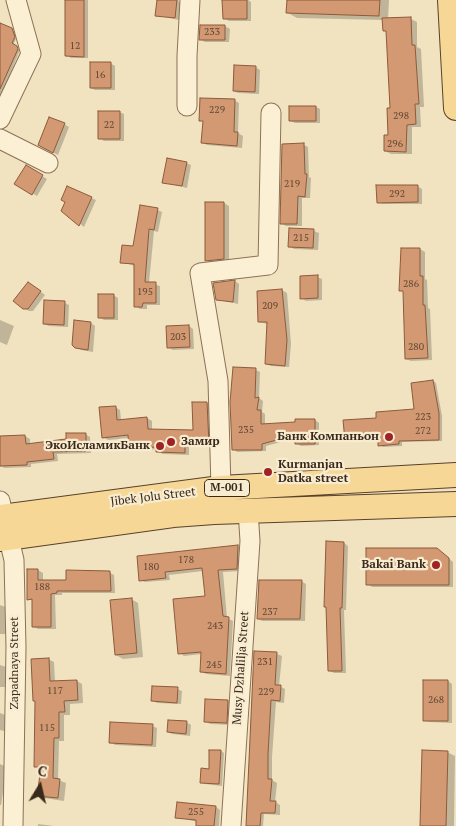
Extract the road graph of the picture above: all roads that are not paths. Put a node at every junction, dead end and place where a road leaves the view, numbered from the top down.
1 (16, 0) edge
2 (190, 0) edge
3 (450, 0) edge
4 (187, 106) dead end
5 (456, 108) edge
6 (271, 113) dead end
7 (0, 119) edge
8 (0, 139) edge
9 (48, 163) dead end
10 (456, 475) edge
11 (221, 488) junction
12 (456, 504) edge
13 (248, 510) junction
14 (2, 522) edge
15 (13, 826) edge
16 (231, 826) edge

1 - 7 street
2 - 4 street
3 - 5 main road
6 - 11 street
8 - 9 street
10 - 11 main road, Jibek Jolu Street / М-001
11 - 14 main road, Jibek Jolu Street / М-001
12 - 13 main road, Jibek Jolu Street / М-001
13 - 14 main road, Jibek Jolu Street / М-001
13 - 16 street, Musy Dzhalilja Street
14 - 15 street, Zapadnaya Street

